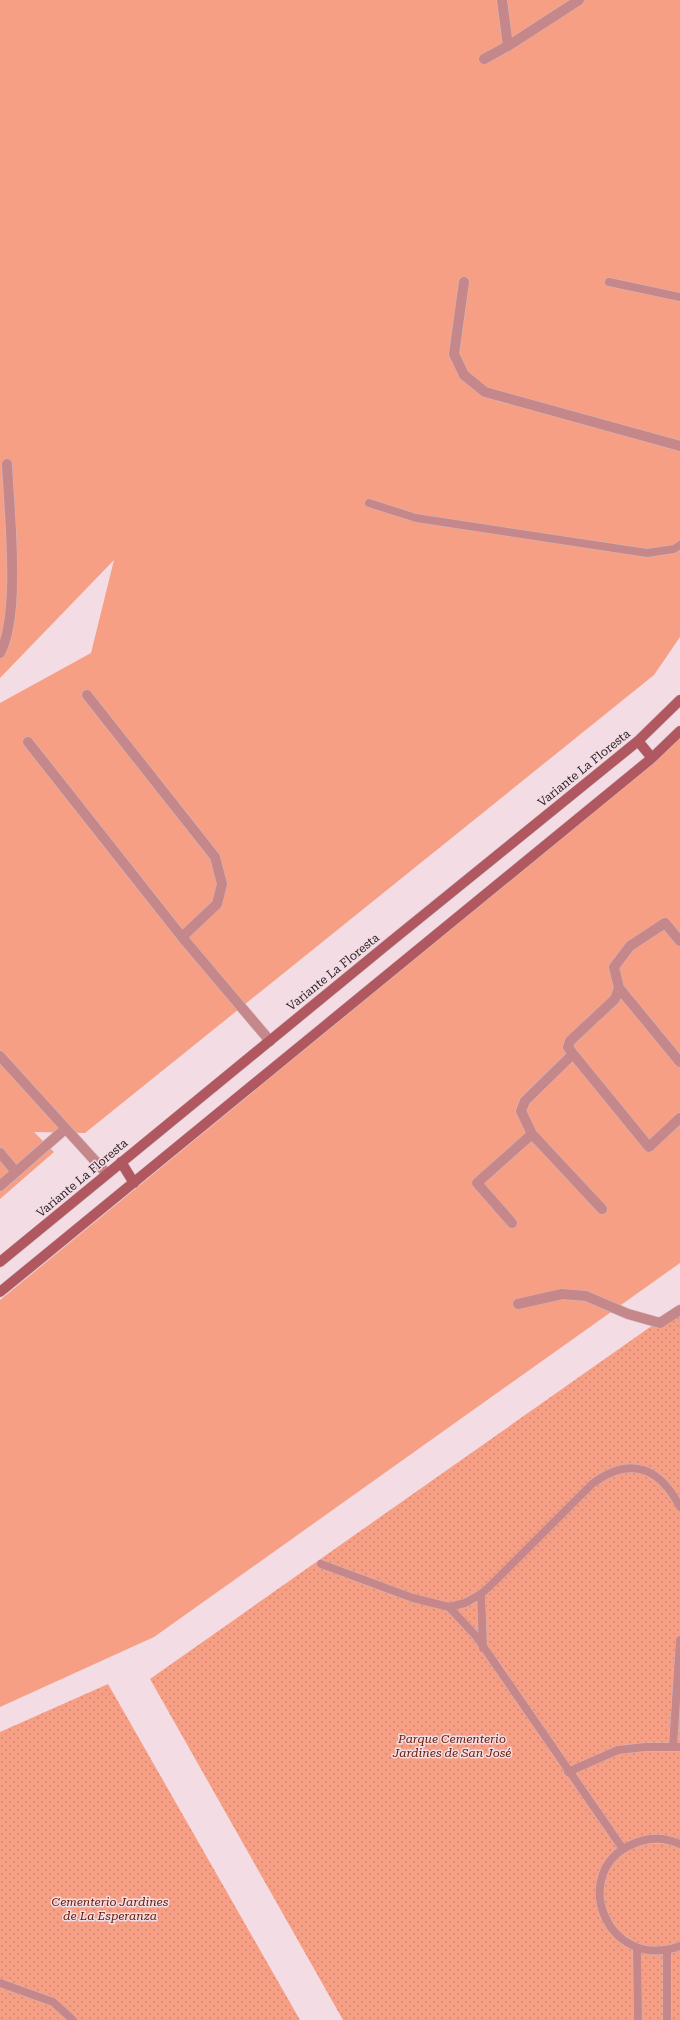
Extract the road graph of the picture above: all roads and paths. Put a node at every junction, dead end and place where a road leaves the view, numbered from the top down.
1 (502, 0) edge
2 (574, 1) edge
3 (508, 46) junction
4 (484, 59) dead end
5 (464, 282) dead end
6 (608, 282) dead end
7 (680, 297) edge
8 (680, 446) edge
9 (7, 464) dead end
10 (369, 503) dead end
11 (680, 545) edge
12 (0, 654) edge
13 (87, 695) dead end
14 (680, 700) edge
15 (680, 731) edge
16 (638, 741) junction
17 (28, 742) dead end
18 (652, 758) junction
19 (182, 937) junction
20 (680, 941) edge
21 (620, 988) junction
22 (270, 1041) junction
23 (573, 1054) junction
24 (0, 1056) edge
25 (680, 1062) edge
26 (680, 1118) edge
27 (65, 1129) junction
28 (532, 1134) junction
29 (0, 1153) edge
30 (121, 1162) junction
31 (16, 1172) junction
32 (107, 1174) junction
33 (134, 1183) junction
34 (0, 1186) edge
35 (602, 1209) dead end
36 (512, 1223) dead end
37 (0, 1262) edge
38 (0, 1292) edge
39 (518, 1304) dead end
40 (680, 1310) edge
41 (680, 1506) edge
42 (321, 1564) dead end
43 (481, 1594) junction
44 (449, 1607) junction
45 (680, 1640) edge
46 (483, 1649) junction
47 (677, 1747) edge
48 (568, 1772) junction
49 (680, 1844) edge
50 (623, 1849) junction
51 (680, 1946) edge
52 (637, 1948) junction
53 (666, 1950) junction
54 (0, 1984) edge
55 (74, 2020) edge
56 (638, 2020) edge
57 (667, 2020) edge

1 - 3 street
2 - 3 street
3 - 4 street
5 - 8 street
6 - 7 lane
9 - 12 street
10 - 11 lane
13 - 19 street
14 - 16 main road, Variante La Floresta
15 - 18 main road
16 - 18 main road
16 - 22 main road, Variante La Floresta
17 - 19 street
18 - 33 main road
19 - 22 street
20 - 21 street
21 - 23 street
21 - 25 street
22 - 30 main road, Variante La Floresta
23 - 26 street
23 - 28 street
24 - 27 street
27 - 31 street
27 - 32 street
28 - 35 street
28 - 36 street
29 - 31 street
30 - 32 main road, Variante La Floresta
30 - 33 main road
31 - 34 street
32 - 37 main road, Variante La Floresta
33 - 38 main road
39 - 40 street
41 - 43 lane
42 - 44 lane
43 - 44 lane
43 - 46 lane
44 - 46 lane
45 - 47 lane
46 - 48 lane
47 - 48 lane
48 - 50 lane
49 - 50 lane
50 - 52 lane
51 - 53 lane
52 - 53 lane
52 - 56 lane
53 - 57 lane
54 - 55 lane

